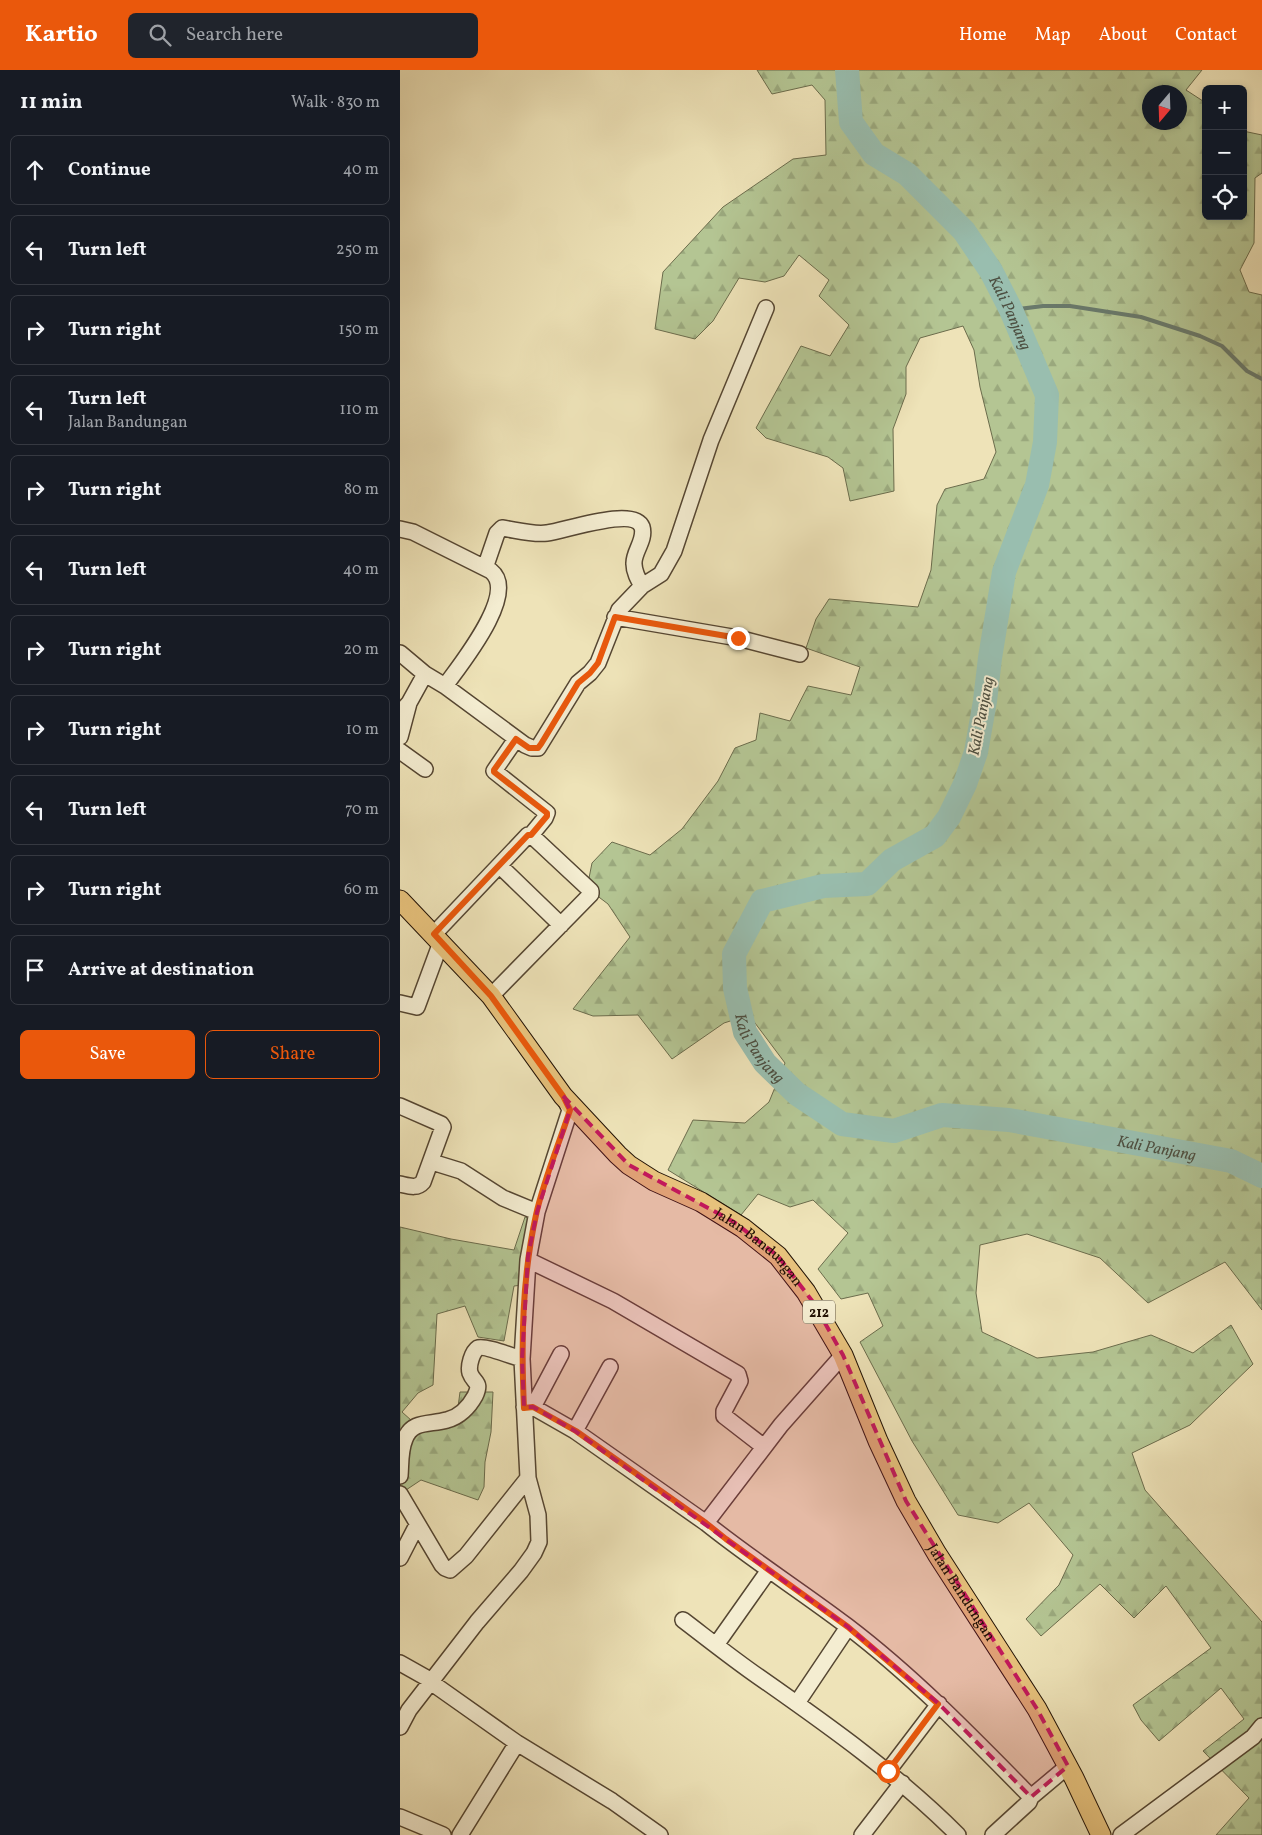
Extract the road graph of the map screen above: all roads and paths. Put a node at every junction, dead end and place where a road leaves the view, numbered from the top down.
1 (766, 308) dead end
2 (400, 530) edge
3 (484, 568) junction
4 (642, 586) junction
5 (615, 617) junction
6 (400, 654) edge
7 (800, 654) dead end
8 (425, 674) junction
9 (445, 686) junction
10 (404, 708) edge
11 (400, 737) edge
12 (516, 739) junction
13 (400, 751) edge
14 (425, 769) dead end
15 (531, 835) junction
16 (500, 866) junction
17 (400, 900) edge
18 (561, 925) junction
19 (438, 938) junction
20 (491, 996) junction
21 (400, 1003) edge
22 (563, 1096) junction
23 (400, 1106) edge
24 (432, 1162) junction
25 (400, 1184) edge
26 (537, 1212) junction
27 (528, 1260) junction
28 (561, 1354) dead end
29 (843, 1355) junction
30 (522, 1359) junction
31 (610, 1367) dead end
32 (528, 1407) junction
33 (576, 1431) junction
34 (764, 1447) junction
35 (400, 1476) edge
36 (528, 1478) junction
37 (400, 1494) edge
38 (706, 1523) junction
39 (417, 1525) junction
40 (400, 1558) edge
41 (769, 1570) junction
42 (683, 1620) dead end
43 (848, 1627) junction
44 (716, 1645) junction
45 (400, 1663) edge
46 (432, 1681) junction
47 (797, 1703) junction
48 (938, 1704) junction
49 (1262, 1726) edge
50 (400, 1727) edge
51 (517, 1743) junction
52 (1068, 1766) junction
53 (888, 1771) junction
54 (902, 1783) junction
55 (1031, 1797) junction
56 (400, 1817) edge
57 (649, 1833) edge
58 (957, 1834) edge
59 (444, 1835) edge
60 (460, 1835) edge
61 (862, 1835) edge
62 (993, 1835) edge
63 (1101, 1835) edge
64 (1120, 1835) edge

1 - 4 street
2 - 3 street
3 - 4 street
3 - 9 street
4 - 5 street
5 - 7 street
5 - 12 street
6 - 8 street
8 - 9 street
8 - 10 street
9 - 12 street
10 - 11 street
12 - 15 street
13 - 14 street
15 - 16 street
15 - 18 street
16 - 18 street
16 - 19 street
17 - 19 main road, Jalan Bandungan / 212
18 - 20 street
19 - 20 main road, Jalan Bandungan / 212
19 - 21 street
20 - 22 main road, Jalan Bandungan / 212
22 - 26 street
22 - 29 main road, Jalan Bandungan / 212
23 - 24 street
24 - 25 street
24 - 26 street
26 - 27 street
27 - 30 street
27 - 34 street
28 - 32 street
29 - 34 street
29 - 52 main road, Jalan Bandungan / 212
30 - 32 street
30 - 35 street
31 - 33 street
32 - 33 street
32 - 36 street
33 - 38 street
34 - 38 street
36 - 39 street
36 - 46 street
37 - 39 street
38 - 41 street
39 - 40 street
41 - 43 street
41 - 44 street
42 - 44 street
43 - 47 street
43 - 48 street
44 - 47 street
45 - 46 street
46 - 50 street
46 - 51 street
47 - 53 street
48 - 53 street
48 - 55 street
49 - 64 street
51 - 57 street
51 - 60 street
52 - 55 street
52 - 63 main road, Jalan Bandungan / 212
53 - 54 street
54 - 58 street
54 - 61 street
55 - 62 street
56 - 59 street

